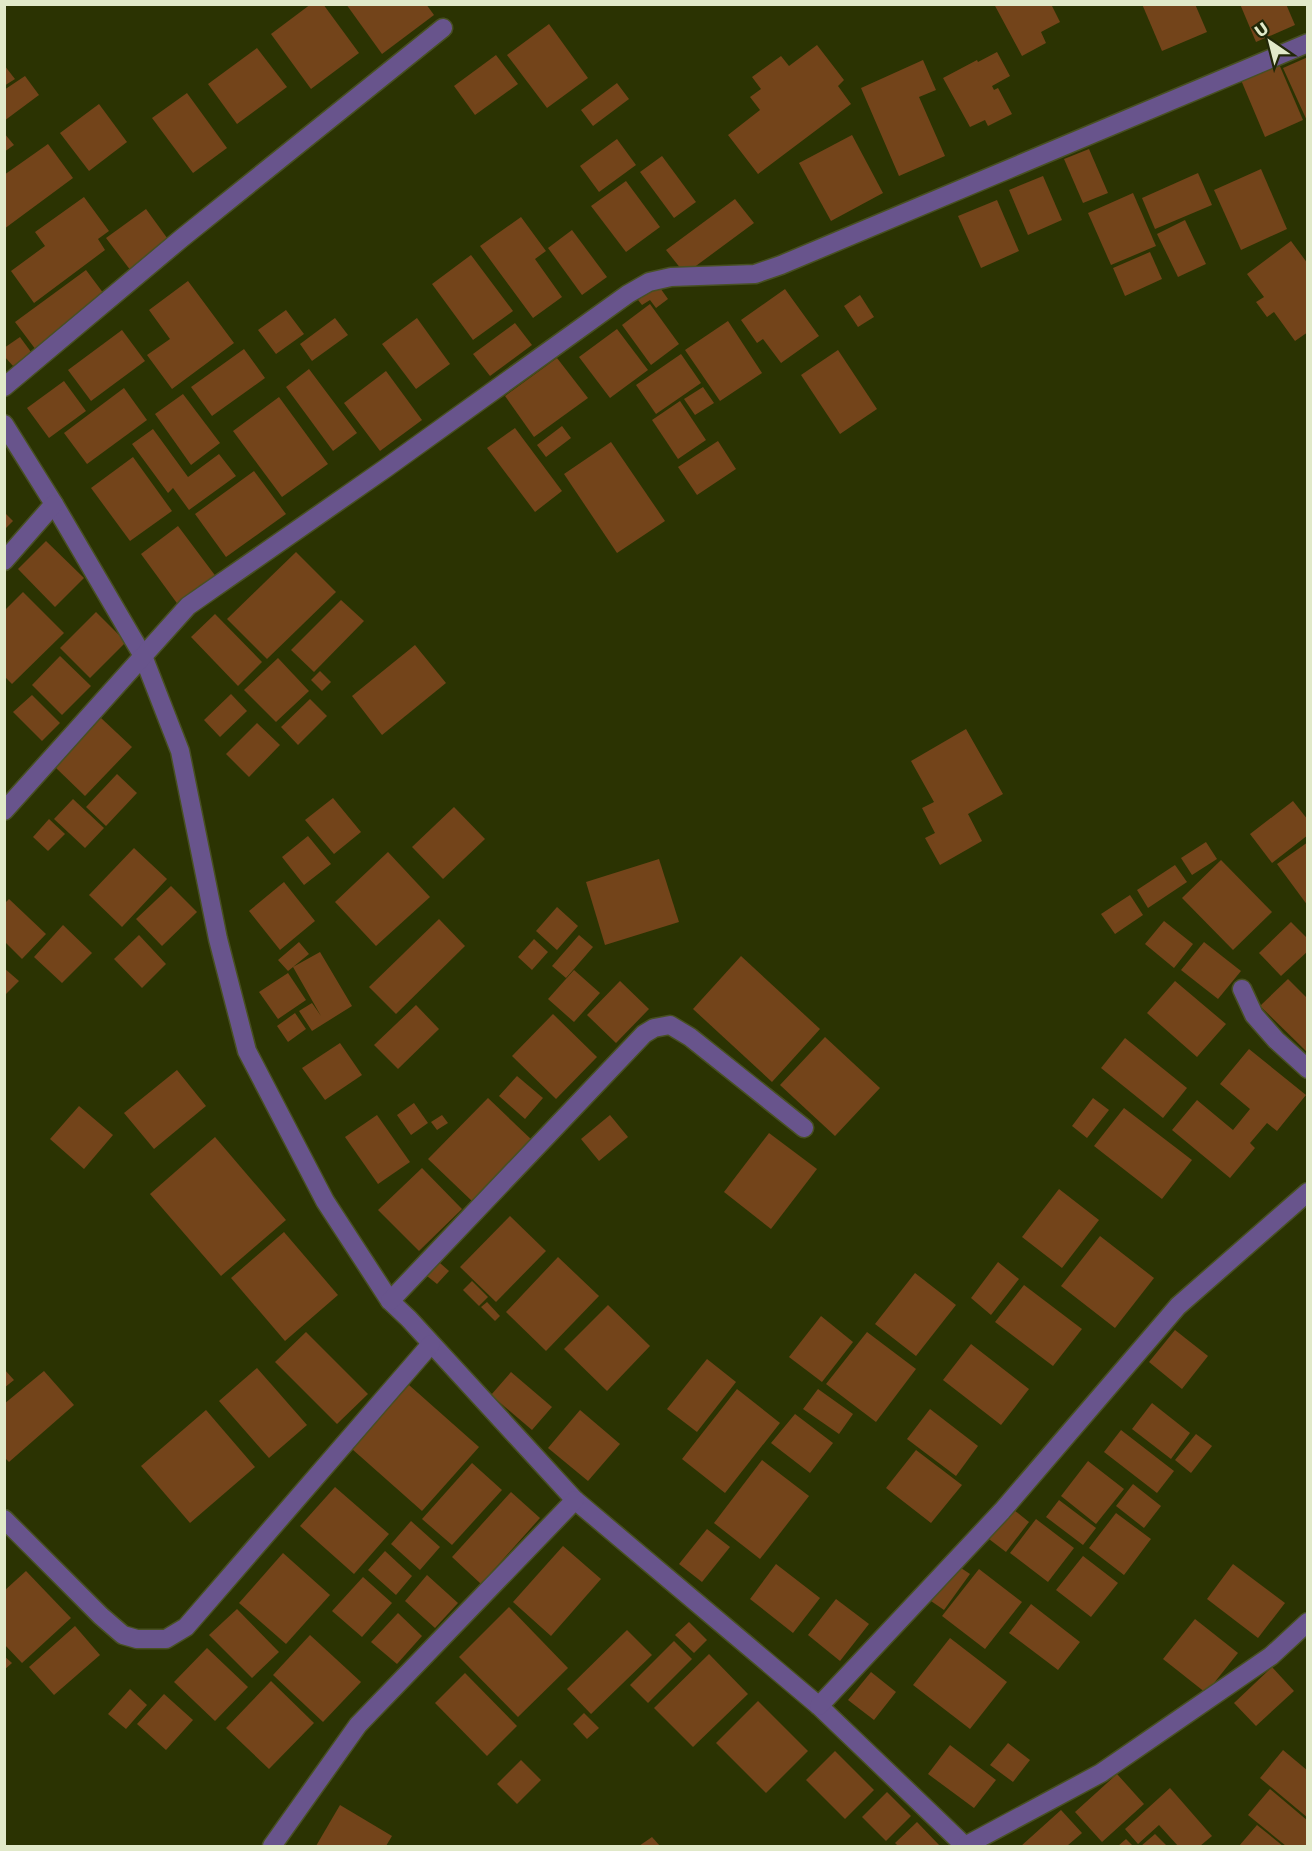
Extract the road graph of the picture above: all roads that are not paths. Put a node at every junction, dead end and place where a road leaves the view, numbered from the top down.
1 (443, 28) dead end
2 (1308, 43) edge
3 (4, 387) edge
4 (7, 436) edge
5 (54, 504) junction
6 (4, 561) edge
7 (143, 656) junction
8 (4, 811) edge
9 (1242, 989) dead end
10 (1308, 1069) edge
11 (804, 1128) dead end
12 (1308, 1192) edge
13 (390, 1300) junction
14 (431, 1344) junction
15 (575, 1500) junction
16 (4, 1519) edge
17 (1308, 1622) edge
18 (819, 1706) junction
19 (272, 1846) edge
20 (965, 1846) edge

1 - 3 street
2 - 7 street
4 - 5 street
5 - 6 street
5 - 7 street
7 - 8 street
7 - 13 street
9 - 10 street
11 - 13 street
12 - 18 street
13 - 14 street
14 - 15 street
14 - 16 street
15 - 18 street
15 - 19 street
17 - 20 street
18 - 20 street

